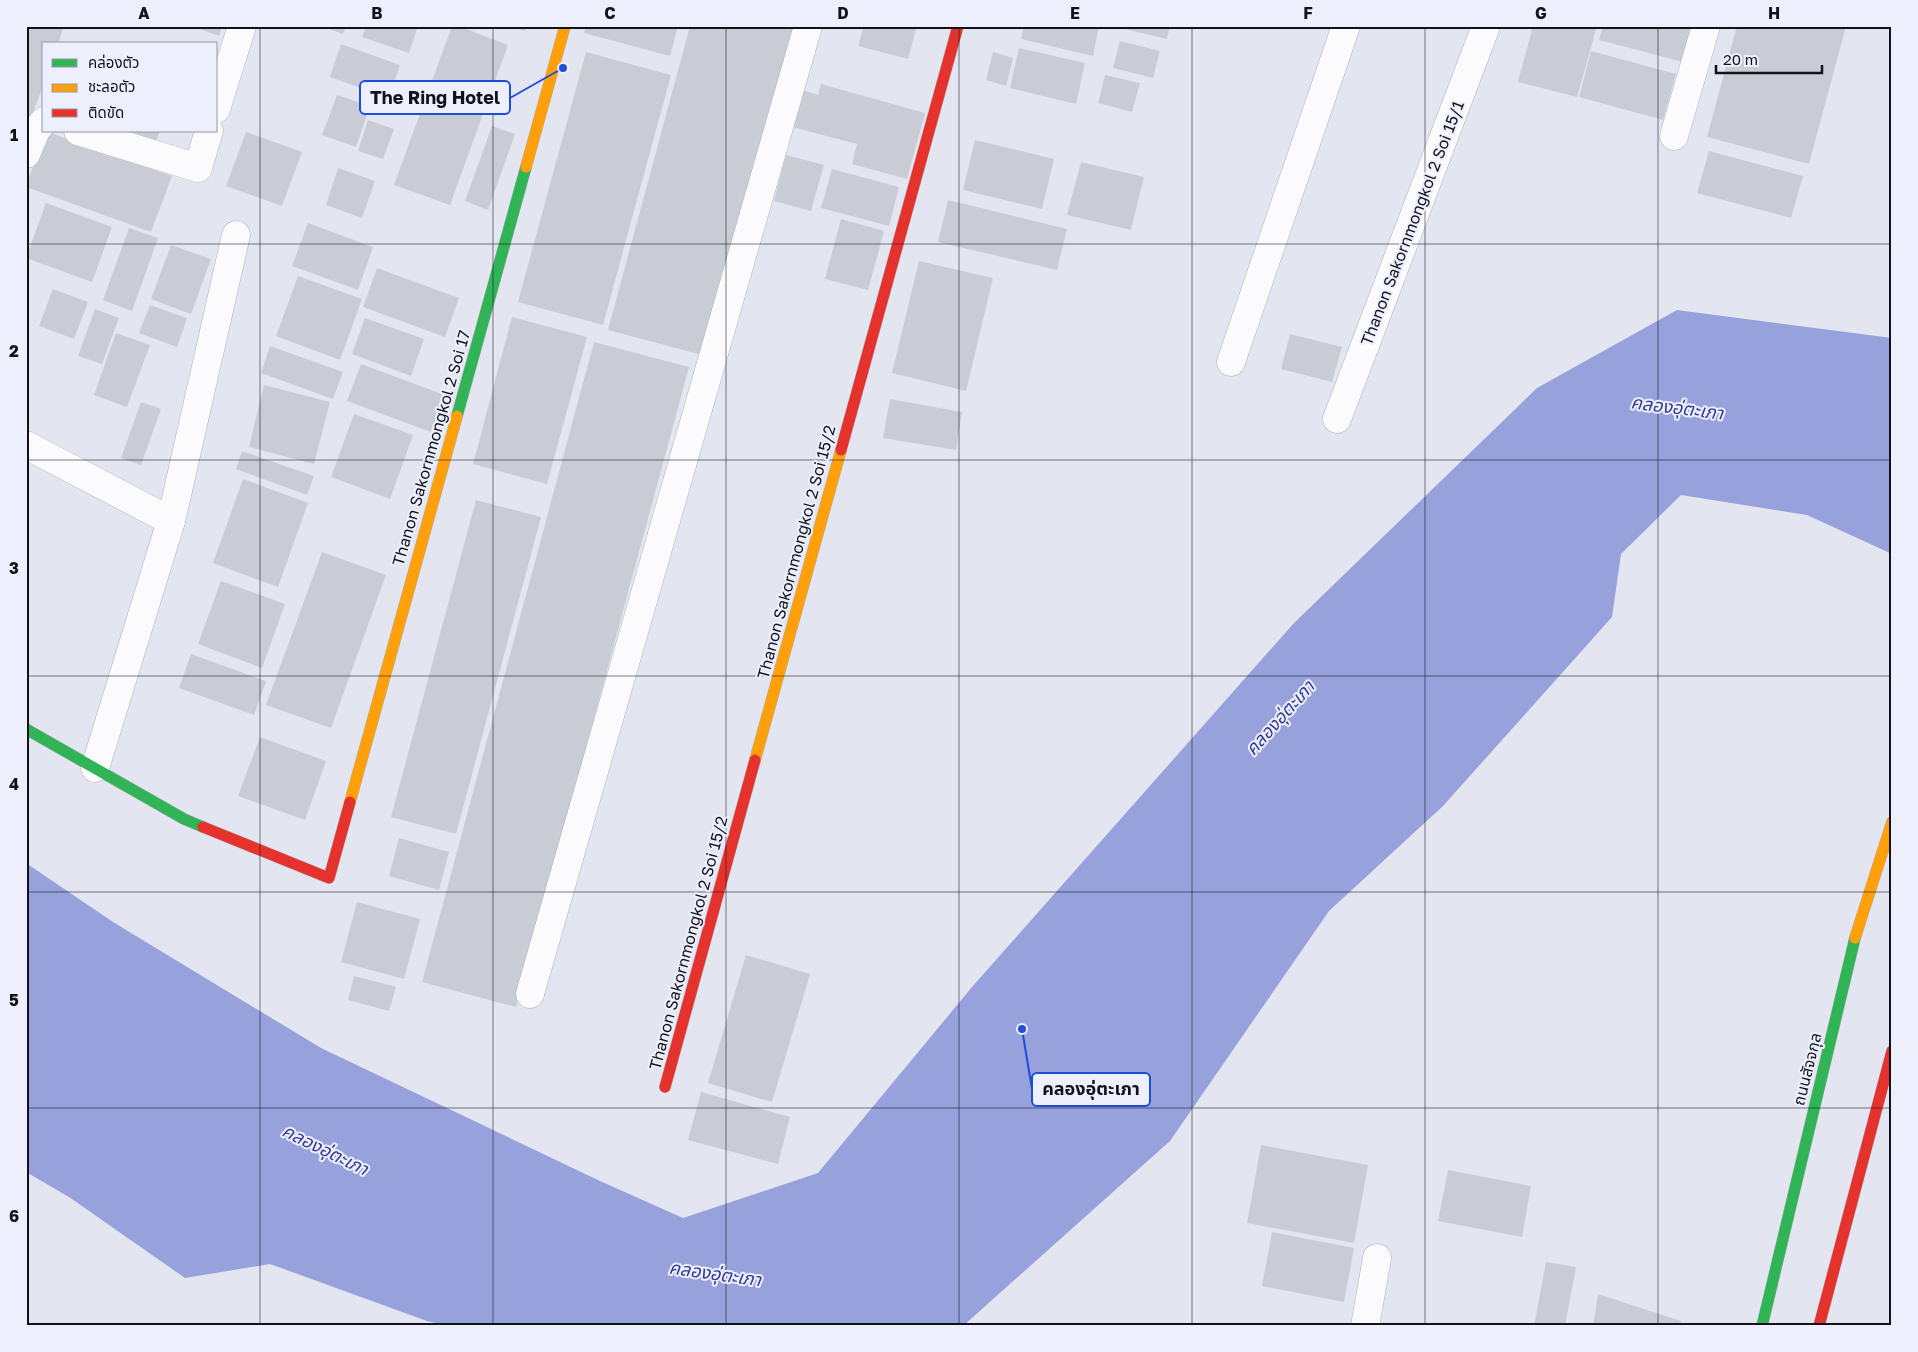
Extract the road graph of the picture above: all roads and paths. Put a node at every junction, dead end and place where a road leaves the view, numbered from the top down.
1 (242, 26) edge
2 (566, 26) edge
3 (808, 26) edge
4 (958, 26) edge
5 (1346, 26) edge
6 (1486, 26) edge
7 (1706, 26) edge
8 (218, 104) edge
9 (42, 122) edge
10 (81, 132) edge
11 (210, 132) edge
12 (1674, 136) dead end
13 (26, 154) edge
14 (236, 235) dead end
15 (1231, 362) dead end
16 (1337, 419) dead end
17 (26, 445) edge
18 (171, 521) junction
19 (26, 728) edge
20 (95, 768) junction
21 (1892, 822) edge
22 (530, 994) dead end
23 (1892, 1050) edge
24 (665, 1087) dead end
25 (1377, 1258) dead end
26 (1365, 1326) edge
27 (1762, 1326) edge
28 (1818, 1326) edge

1 - 8 street
2 - 20 street, Thanon Sakornmongkol 2 Soi 17
3 - 22 street
4 - 24 street, Thanon Sakornmongkol 2 Soi 15/2
5 - 15 street
6 - 16 street, Thanon Sakornmongkol 2 Soi 15/1
7 - 12 street
9 - 13 street
10 - 11 street
14 - 18 street
17 - 18 street
18 - 20 street
19 - 20 street
21 - 27 street, ถนนสัจจกุล
23 - 28 street
25 - 26 street

